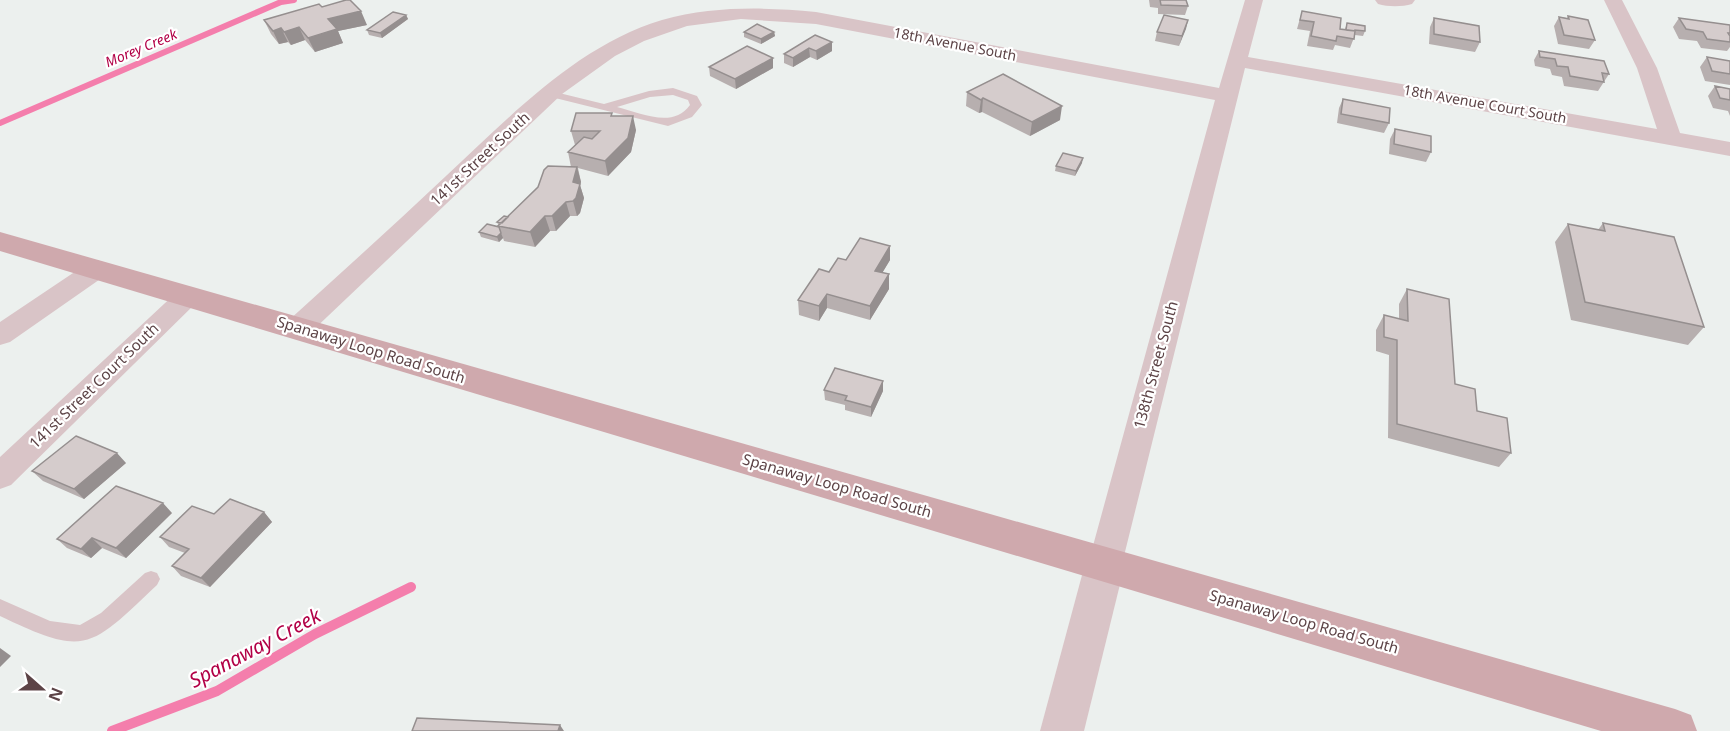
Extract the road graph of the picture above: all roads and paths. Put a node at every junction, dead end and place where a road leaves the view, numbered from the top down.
1 (1254, 0) edge
2 (1383, 0) edge
3 (1406, 0) edge
4 (1613, 0) edge
5 (682, 21) joint
6 (1239, 61) junction
7 (551, 94) junction
8 (1226, 96) junction
9 (605, 107) junction
10 (1671, 138) junction
11 (1730, 150) edge
12 (0, 241) edge
13 (97, 269) junction
14 (188, 296) junction
15 (298, 328) junction
16 (0, 335) edge
17 (0, 476) edge
18 (1106, 564) junction
19 (151, 579) dead end
20 (0, 607) edge
21 (1062, 731) edge
22 (1675, 731) edge

1 - 6 street, 138th Street South
2 - 3 street
4 - 10 street
5 - 7 street, 141st Street South
5 - 8 street, 18th Avenue South
6 - 8 street, 138th Street South
6 - 10 street, 18th Avenue Court South
7 - 9 lane
7 - 15 street, 141st Street South
8 - 18 street, 138th Street South
9 - 9 lane
10 - 11 street, 18th Avenue Court South
12 - 13 main road, Spanaway Loop Road South
13 - 14 main road, Spanaway Loop Road South
13 - 16 street
14 - 15 main road, Spanaway Loop Road South
14 - 17 street, 141st Street Court South
15 - 18 main road, Spanaway Loop Road South
18 - 21 street, 138th Street South
18 - 22 main road, Spanaway Loop Road South
19 - 20 lane

